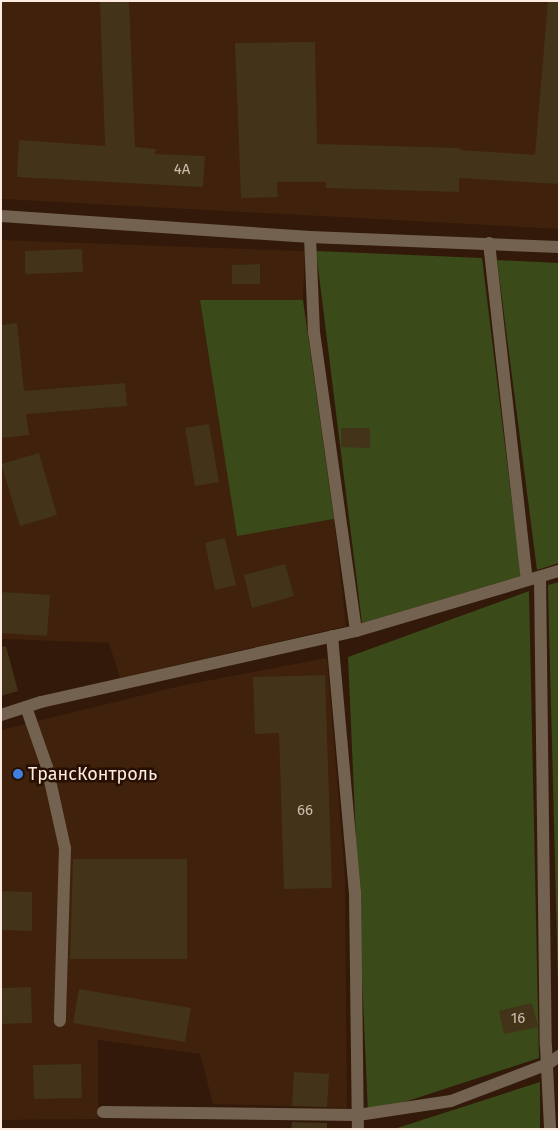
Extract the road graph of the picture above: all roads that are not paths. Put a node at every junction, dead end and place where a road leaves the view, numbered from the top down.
1 (1, 216) edge
2 (310, 237) junction
3 (488, 242) junction
4 (559, 246) edge
5 (559, 571) edge
6 (540, 577) junction
7 (527, 580) junction
8 (356, 631) junction
9 (332, 636) junction
10 (26, 707) junction
11 (1, 715) edge
12 (60, 1021) dead end
13 (559, 1056) edge
14 (548, 1064) junction
15 (103, 1112) dead end
16 (358, 1115) junction
17 (358, 1129) edge
18 (550, 1129) edge

1 - 2 street
2 - 3 street
2 - 8 street
3 - 4 street
3 - 7 street
5 - 6 street
6 - 7 street
6 - 14 street
7 - 8 street
8 - 9 street
9 - 10 street
9 - 16 street
10 - 11 street
10 - 12 street
13 - 14 street
14 - 16 street
14 - 18 street
15 - 16 street
16 - 17 street

